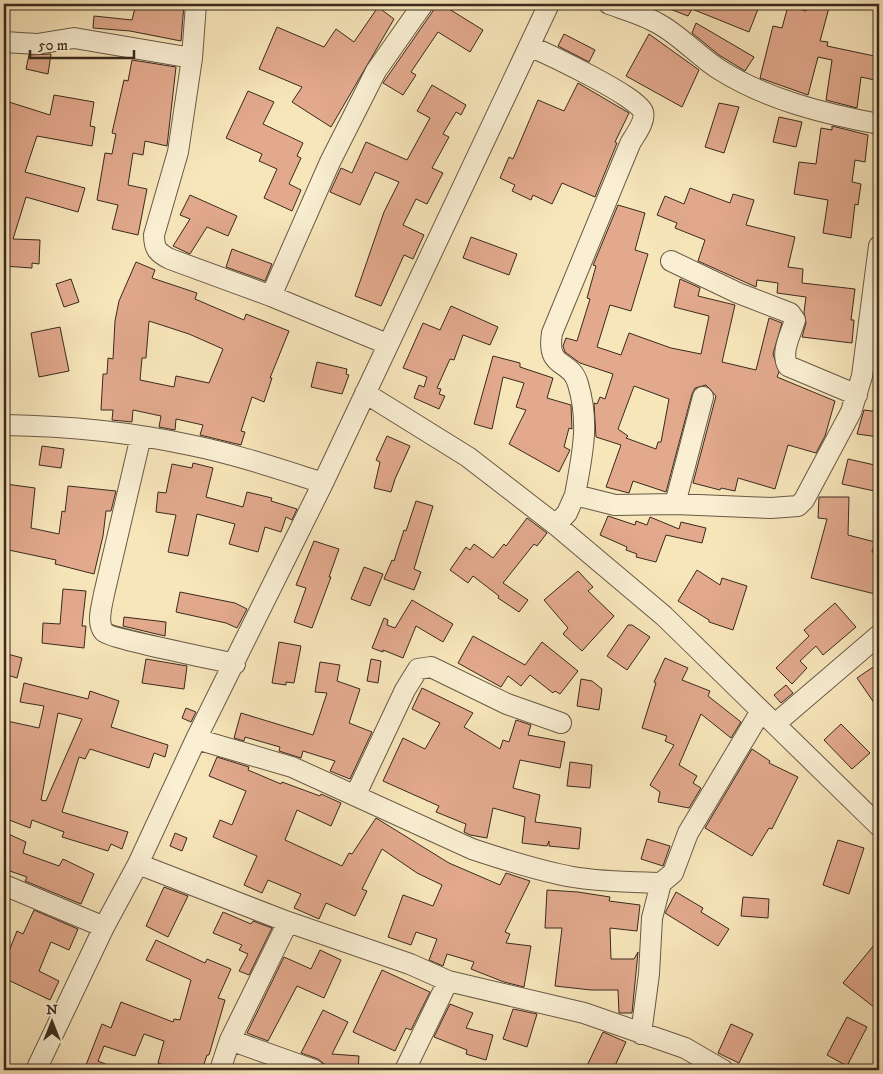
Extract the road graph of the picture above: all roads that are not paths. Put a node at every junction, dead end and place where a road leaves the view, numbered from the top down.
1 (196, 4) edge
2 (423, 4) edge
3 (549, 4) edge
4 (610, 4) edge
5 (4, 42) edge
6 (529, 46) junction
7 (192, 58) junction
8 (879, 124) edge
9 (879, 246) edge
10 (671, 261) dead end
11 (271, 296) junction
12 (387, 344) junction
13 (365, 393) junction
14 (857, 395) junction
15 (703, 398) dead end
16 (4, 425) edge
17 (141, 436) junction
18 (323, 484) junction
19 (575, 495) junction
20 (675, 504) junction
21 (556, 525) junction
22 (879, 635) edge
23 (235, 664) junction
24 (768, 718) junction
25 (561, 724) dead end
26 (196, 740) junction
27 (356, 794) junction
28 (879, 826) edge
29 (138, 864) junction
30 (661, 883) junction
31 (4, 885) edge
32 (288, 922) junction
33 (104, 927) junction
34 (448, 981) junction
35 (641, 1034) junction
36 (230, 1040) junction
37 (36, 1070) edge
38 (220, 1070) edge
39 (314, 1070) edge
40 (405, 1070) edge
41 (723, 1070) edge

1 - 7 street
2 - 11 street
3 - 6 street
4 - 8 street
5 - 7 street
6 - 12 street
6 - 19 street
7 - 11 street
9 - 14 street
10 - 14 street
11 - 12 street
12 - 13 street
13 - 18 street
13 - 21 street
14 - 20 street
15 - 20 street
16 - 17 street
17 - 18 street
17 - 23 street
18 - 23 street
19 - 20 street
19 - 21 street
21 - 24 street
22 - 24 street
23 - 26 street
24 - 28 street
24 - 30 street
25 - 27 street
26 - 27 street
26 - 29 street
27 - 30 street
29 - 32 street
29 - 33 street
30 - 35 street
31 - 33 street
32 - 34 street
32 - 36 street
33 - 37 street
34 - 35 street
34 - 40 street
35 - 41 street
36 - 38 street
36 - 39 street

